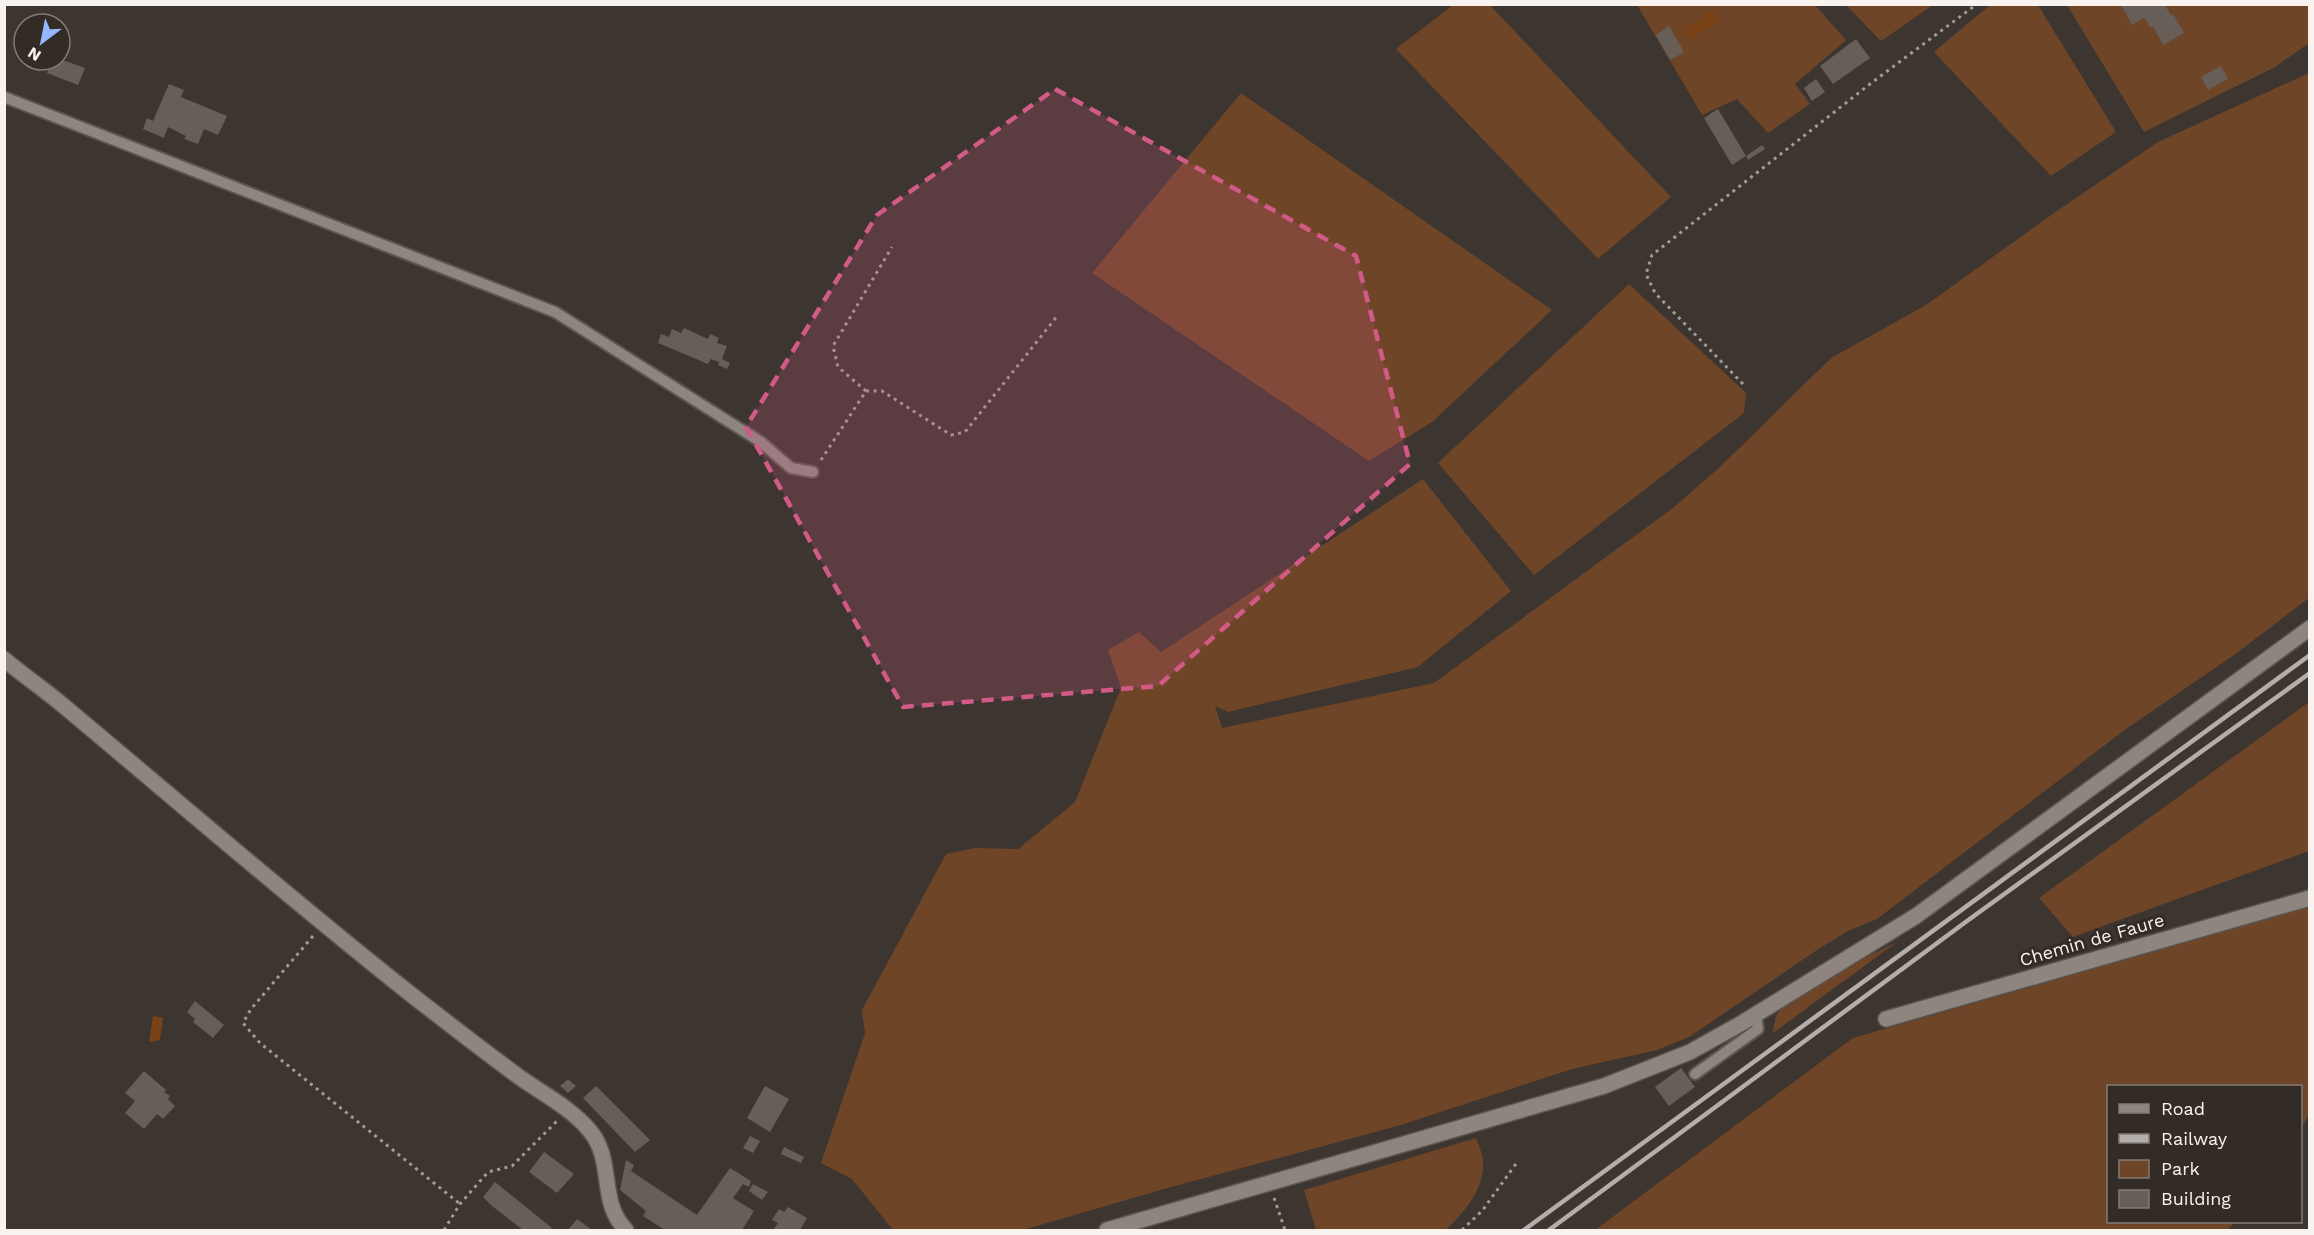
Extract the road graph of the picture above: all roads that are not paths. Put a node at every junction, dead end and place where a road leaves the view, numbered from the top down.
1 (4, 97) edge
2 (813, 471) road end
3 (2310, 628) edge
4 (4, 659) edge
5 (2310, 898) edge
6 (1756, 1014) junction
7 (1886, 1019) dead end
8 (1695, 1074) dead end
9 (626, 1230) edge
10 (1107, 1230) edge

1 - 2 lane
3 - 6 street
4 - 9 street
5 - 7 street, Chemin de Faure
6 - 8 lane
6 - 10 street

